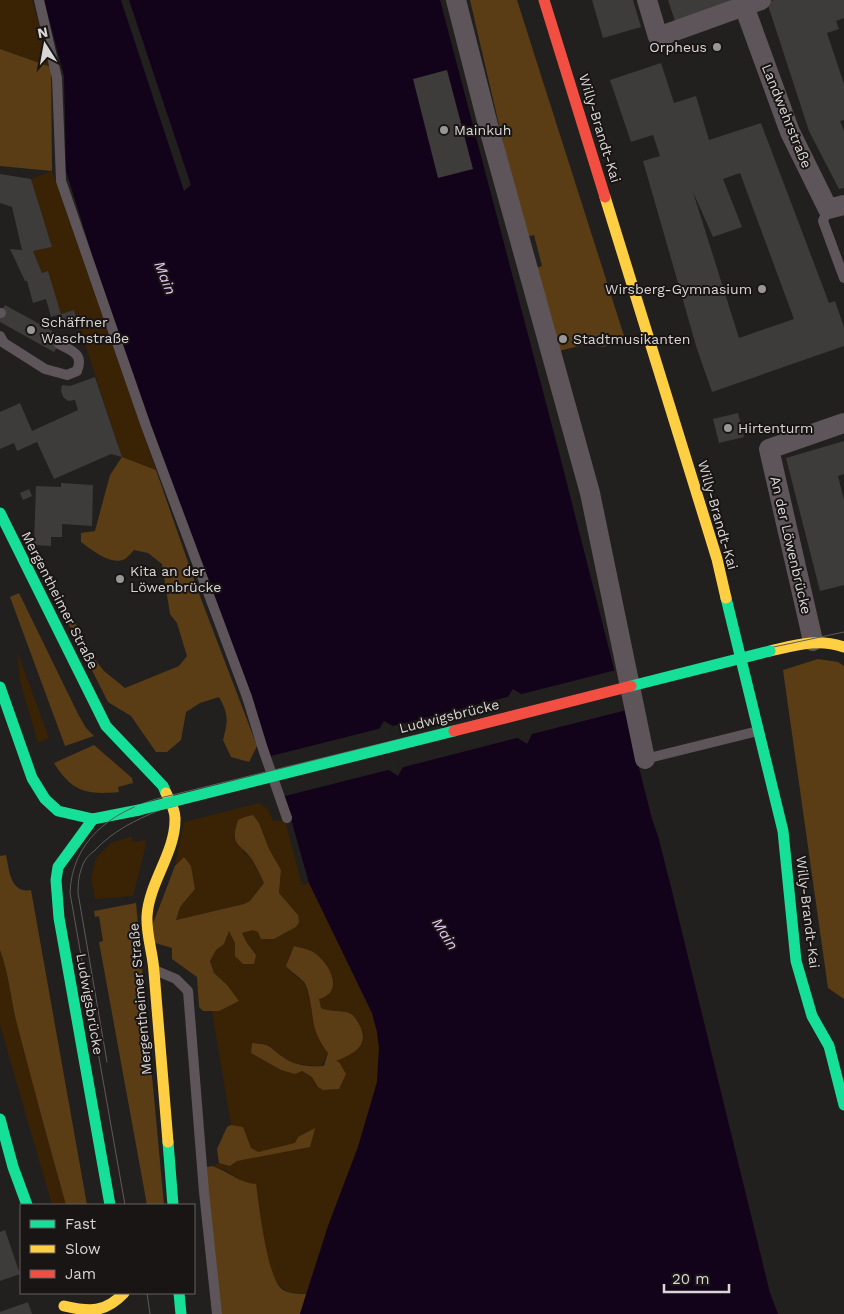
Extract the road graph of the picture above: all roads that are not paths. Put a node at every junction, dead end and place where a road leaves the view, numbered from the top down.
1 (39, 0) edge
2 (456, 0) edge
3 (544, 0) edge
4 (647, 0) edge
5 (752, 3) edge
6 (836, 207) edge
7 (844, 278) edge
8 (0, 336) edge
9 (59, 344) dead end
10 (844, 422) edge
11 (0, 513) edge
12 (836, 632) dead end
13 (813, 642) junction
14 (844, 647) edge
15 (0, 687) edge
16 (759, 731) junction
17 (644, 759) joint
18 (287, 818) dead end
19 (93, 819) junction
20 (154, 969) junction
21 (844, 1106) edge
22 (0, 1119) edge
23 (27, 1204) edge
24 (110, 1204) edge
25 (172, 1204) edge
26 (59, 1294) edge
27 (124, 1294) edge
28 (125, 1294) edge
29 (180, 1294) edge
30 (128, 1307) dead end
31 (66, 1310) edge
32 (181, 1314) edge
33 (217, 1314) edge

1 - 18 lane
2 - 17 street
3 - 16 main road, Willy-Brandt-Kai
4 - 5 street
5 - 6 street, Landwehrstraße
6 - 7 lane
8 - 9 lane
10 - 13 street, An der Löwenbrücke
11 - 20 main road, Mergentheimer Straße
12 - 13 main road
13 - 14 main road
13 - 19 main road, Ludwigsbrücke, bridge
15 - 19 main road, Ludwigsbrücke
16 - 17 lane
16 - 21 main road, Willy-Brandt-Kai
19 - 24 main road, Ludwigsbrücke
20 - 25 main road, Mergentheimer Straße
20 - 33 lane
22 - 23 main road
26 - 31 main road
27 - 31 main road
28 - 30 main road
29 - 32 main road

